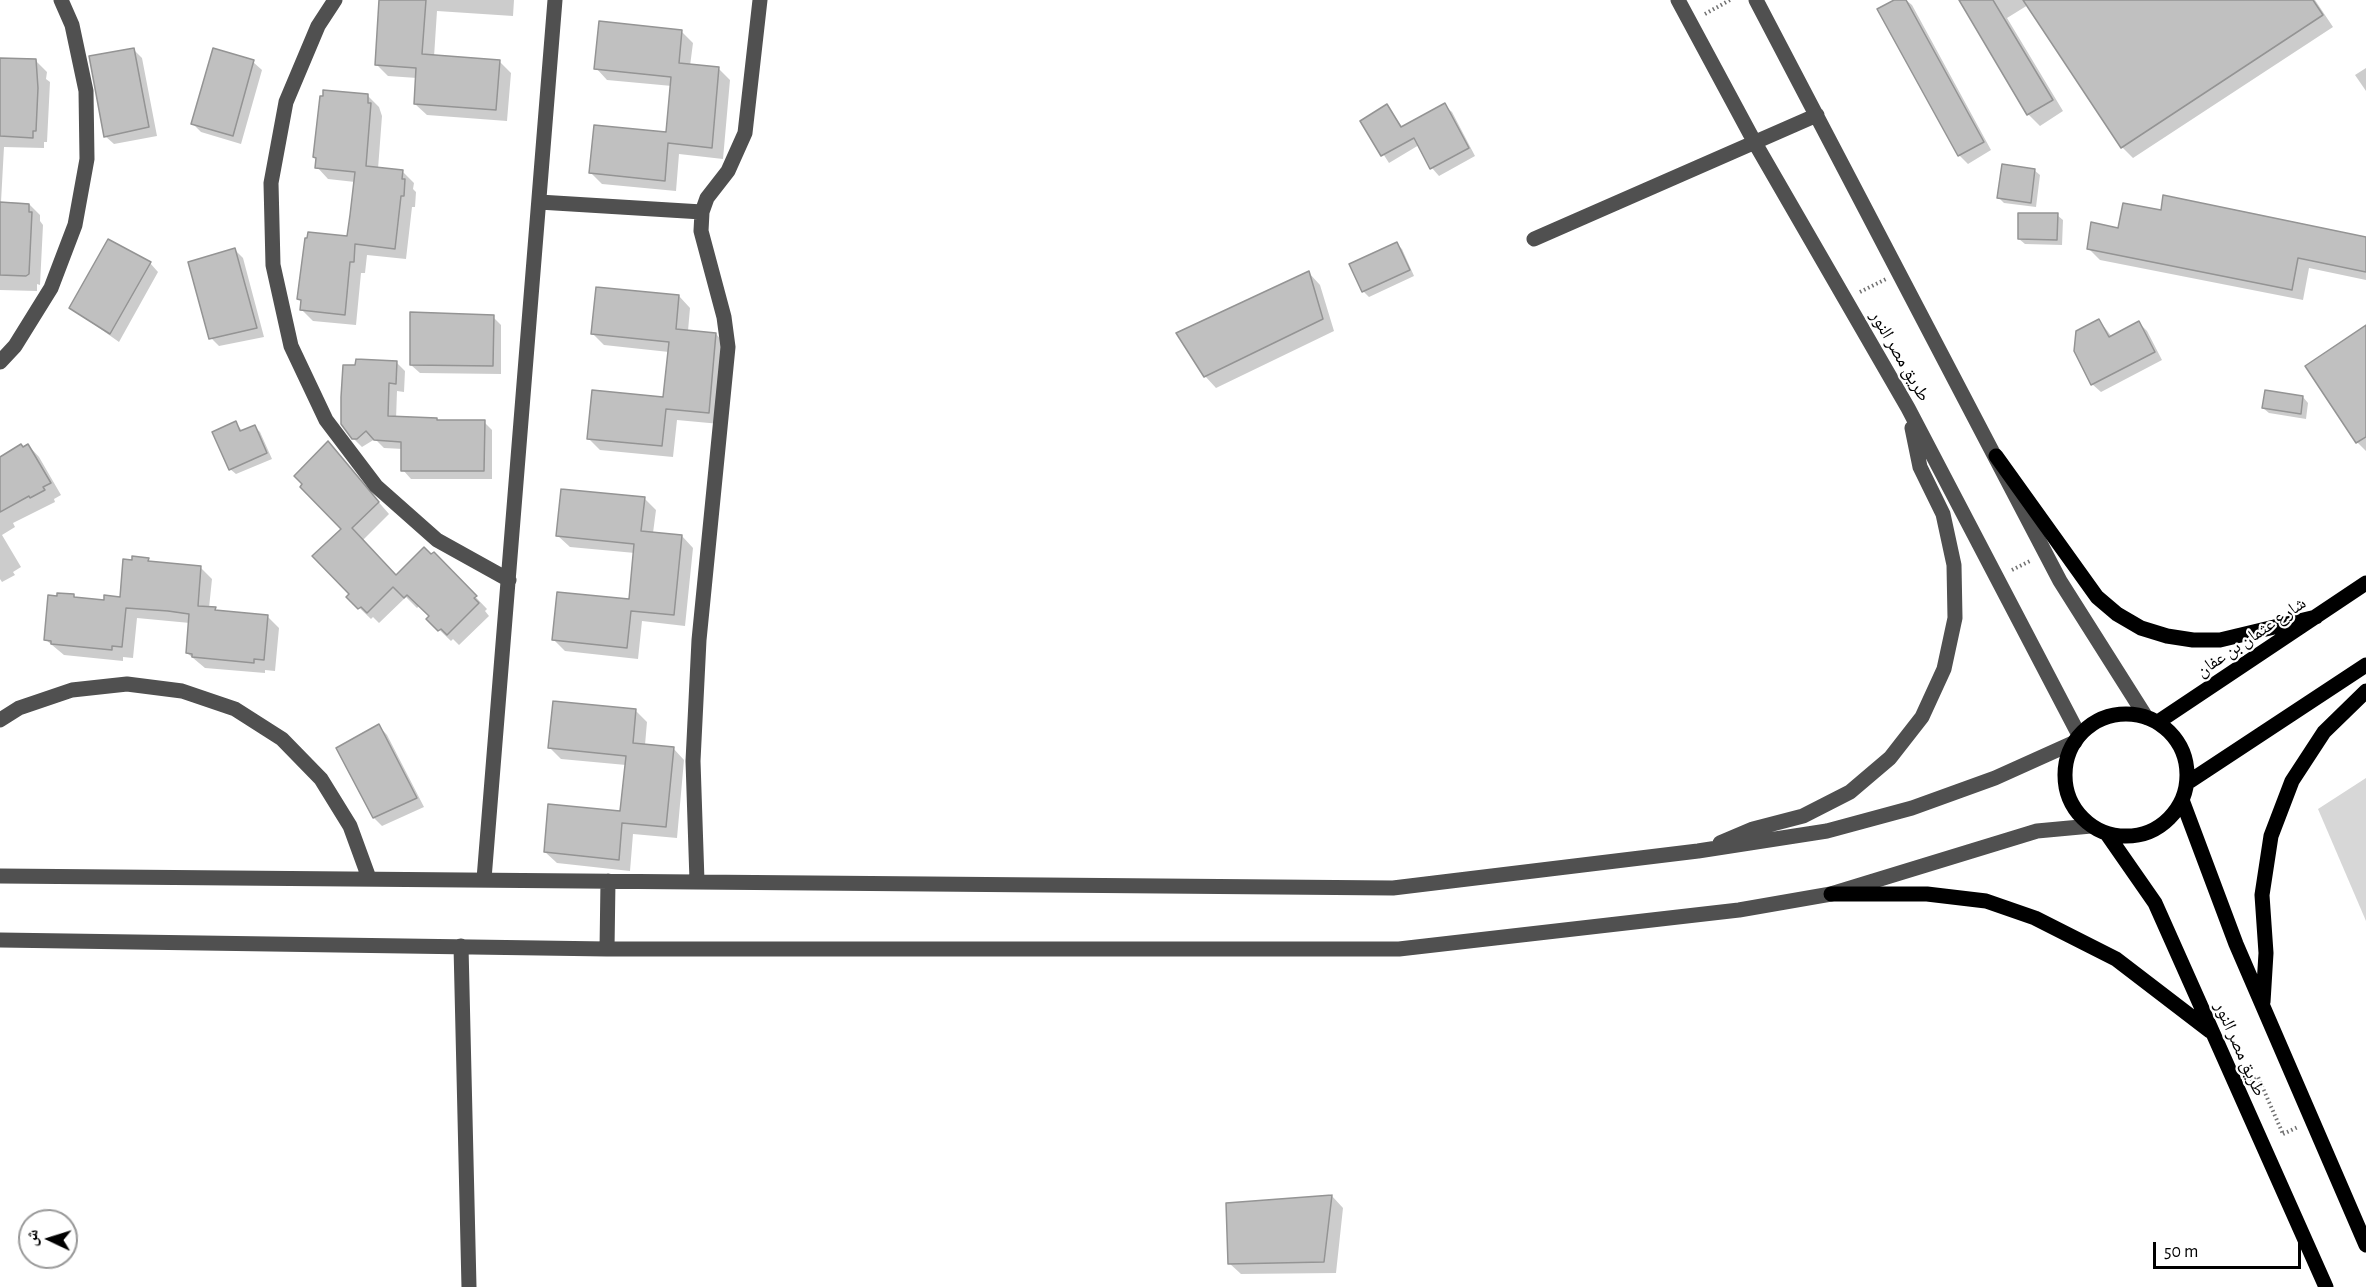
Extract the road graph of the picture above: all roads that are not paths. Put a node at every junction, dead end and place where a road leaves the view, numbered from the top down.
1 (61, 0) edge
2 (335, 0) edge
3 (555, 0) edge
4 (760, 0) edge
5 (1678, 0) edge
6 (1756, 0) edge
7 (1817, 115) junction
8 (1755, 143) junction
9 (539, 202) junction
10 (702, 212) junction
11 (1534, 238) dead end
12 (0, 362) edge
13 (1908, 408) junction
14 (1996, 456) junction
15 (509, 580) junction
16 (2366, 583) edge
17 (2316, 617) junction
18 (2366, 665) edge
19 (2366, 691) edge
20 (2152, 719) junction
21 (0, 720) edge
22 (2077, 739) junction
23 (2187, 783) junction
24 (2182, 800) junction
25 (2091, 826) junction
26 (2107, 834) junction
27 (1698, 851) junction
28 (0, 876) edge
29 (369, 878) junction
30 (484, 879) junction
31 (608, 881) junction
32 (697, 881) junction
33 (1830, 894) junction
34 (0, 940) edge
35 (461, 946) junction
36 (606, 949) junction
37 (2263, 1008) junction
38 (2210, 1031) junction
39 (2366, 1245) edge
40 (469, 1287) edge
41 (2326, 1287) edge

1 - 12 street
2 - 15 street
3 - 9 street
4 - 10 street
5 - 8 street, طريق مصر النور
6 - 7 street, طريق مصر النور
7 - 8 street
7 - 14 street, طريق مصر النور
8 - 11 street
8 - 13 street, طريق مصر النور
9 - 10 street
9 - 15 street
10 - 32 street
13 - 22 street, طريق مصر النور
13 - 27 street
14 - 17 main road
14 - 20 street, طريق مصر النور
15 - 30 street
16 - 17 main road, شارع عثمان بن عفان
17 - 20 main road, شارع عثمان بن عفان
18 - 23 main road
19 - 37 main road
20 - 22 main road
20 - 23 main road
21 - 29 street
22 - 25 main road
22 - 27 street
23 - 24 main road
24 - 26 main road
24 - 37 main road, طريق مصر النور
25 - 26 main road
25 - 33 street
26 - 38 main road, طريق مصر النور
27 - 32 street
28 - 29 street
29 - 30 street
30 - 31 street
31 - 32 street
31 - 36 street
33 - 36 street
33 - 38 main road
34 - 35 street
35 - 36 street
35 - 40 street
37 - 39 main road, طريق مصر النور
38 - 41 main road, طريق مصر النور

